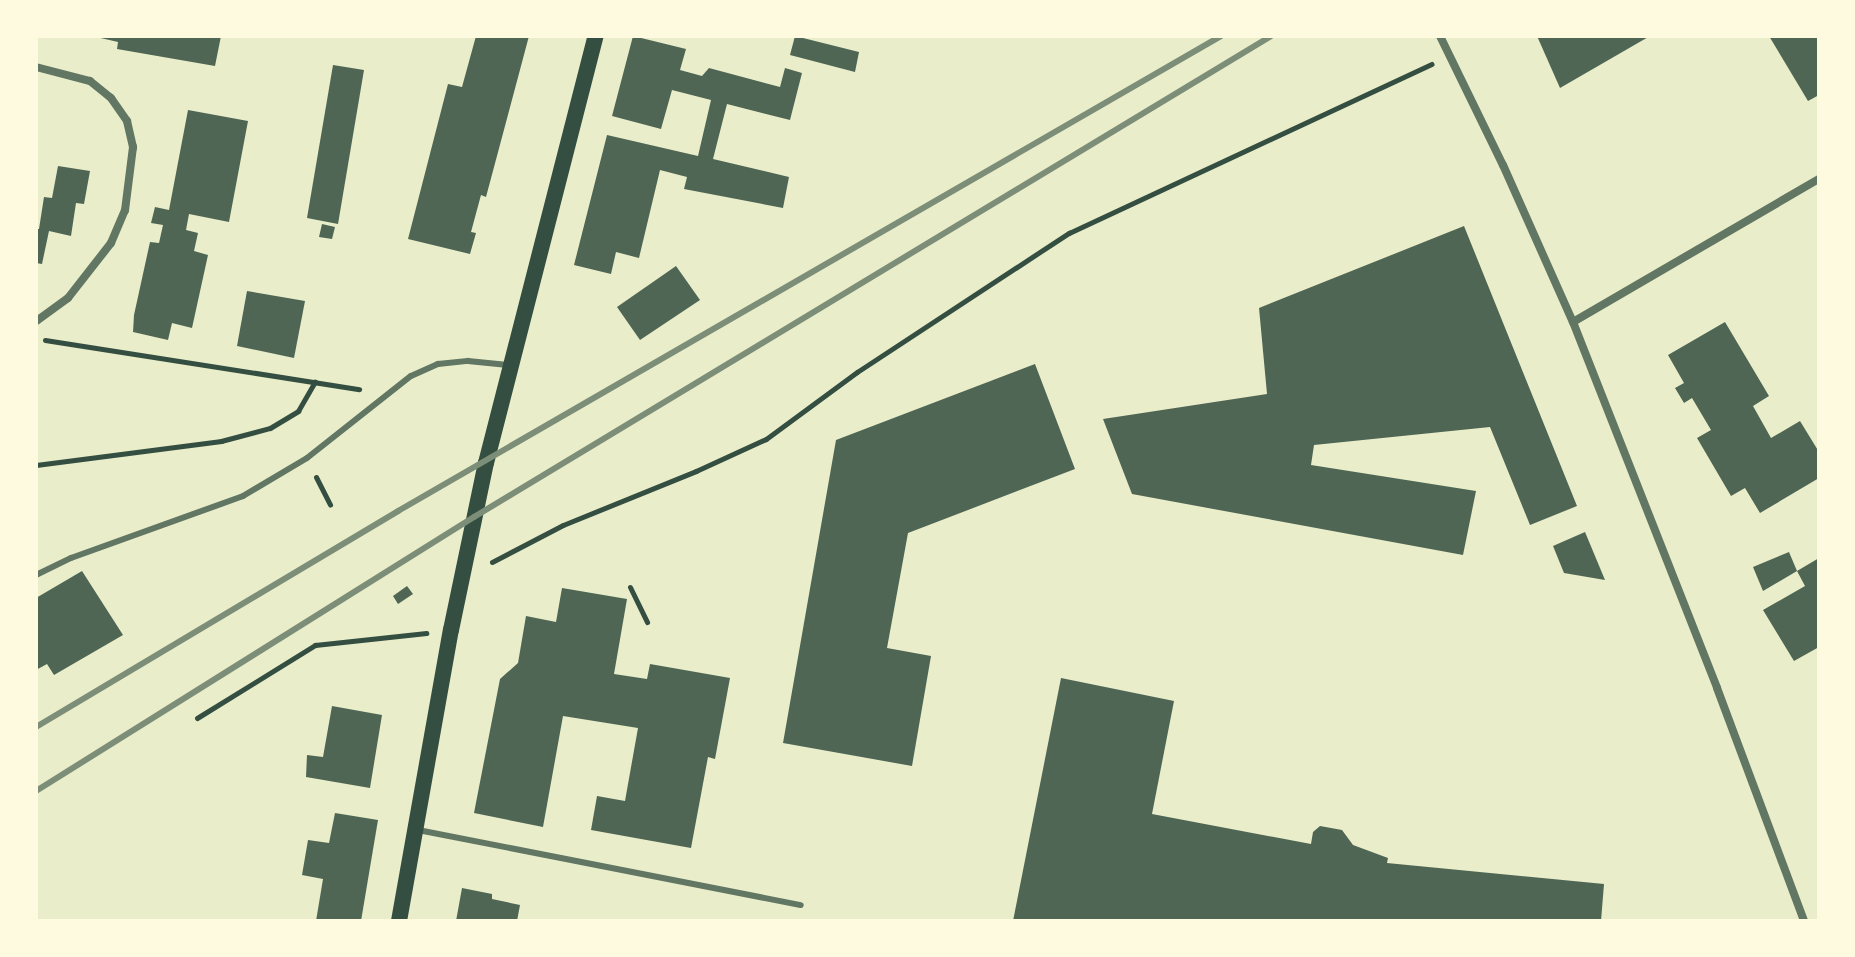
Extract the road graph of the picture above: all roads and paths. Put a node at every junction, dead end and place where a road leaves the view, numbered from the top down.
1 (596, 36) edge
2 (1440, 36) edge
3 (1450, 55) junction
4 (36, 67) edge
5 (1819, 179) edge
6 (36, 321) edge
7 (1573, 322) junction
8 (36, 339) edge
9 (509, 365) junction
10 (315, 381) junction
11 (384, 394) junction
12 (307, 458) junction
13 (36, 465) edge
14 (330, 505) dead end
15 (461, 574) junction
16 (36, 575) edge
17 (630, 587) dead end
18 (647, 622) dead end
19 (451, 630) junction
20 (197, 718) dead end
21 (414, 830) junction
22 (801, 905) dead end
23 (399, 921) edge
24 (1804, 921) edge

1 - 9 main road
2 - 3 street
3 - 7 street
3 - 15 path
4 - 6 street
5 - 7 street
7 - 24 street
8 - 10 path
9 - 11 lane
9 - 15 main road
10 - 11 path
10 - 13 path
11 - 12 lane
12 - 14 path
12 - 16 lane
15 - 19 main road
17 - 18 path
19 - 20 path
19 - 21 main road
21 - 22 lane
21 - 23 main road

